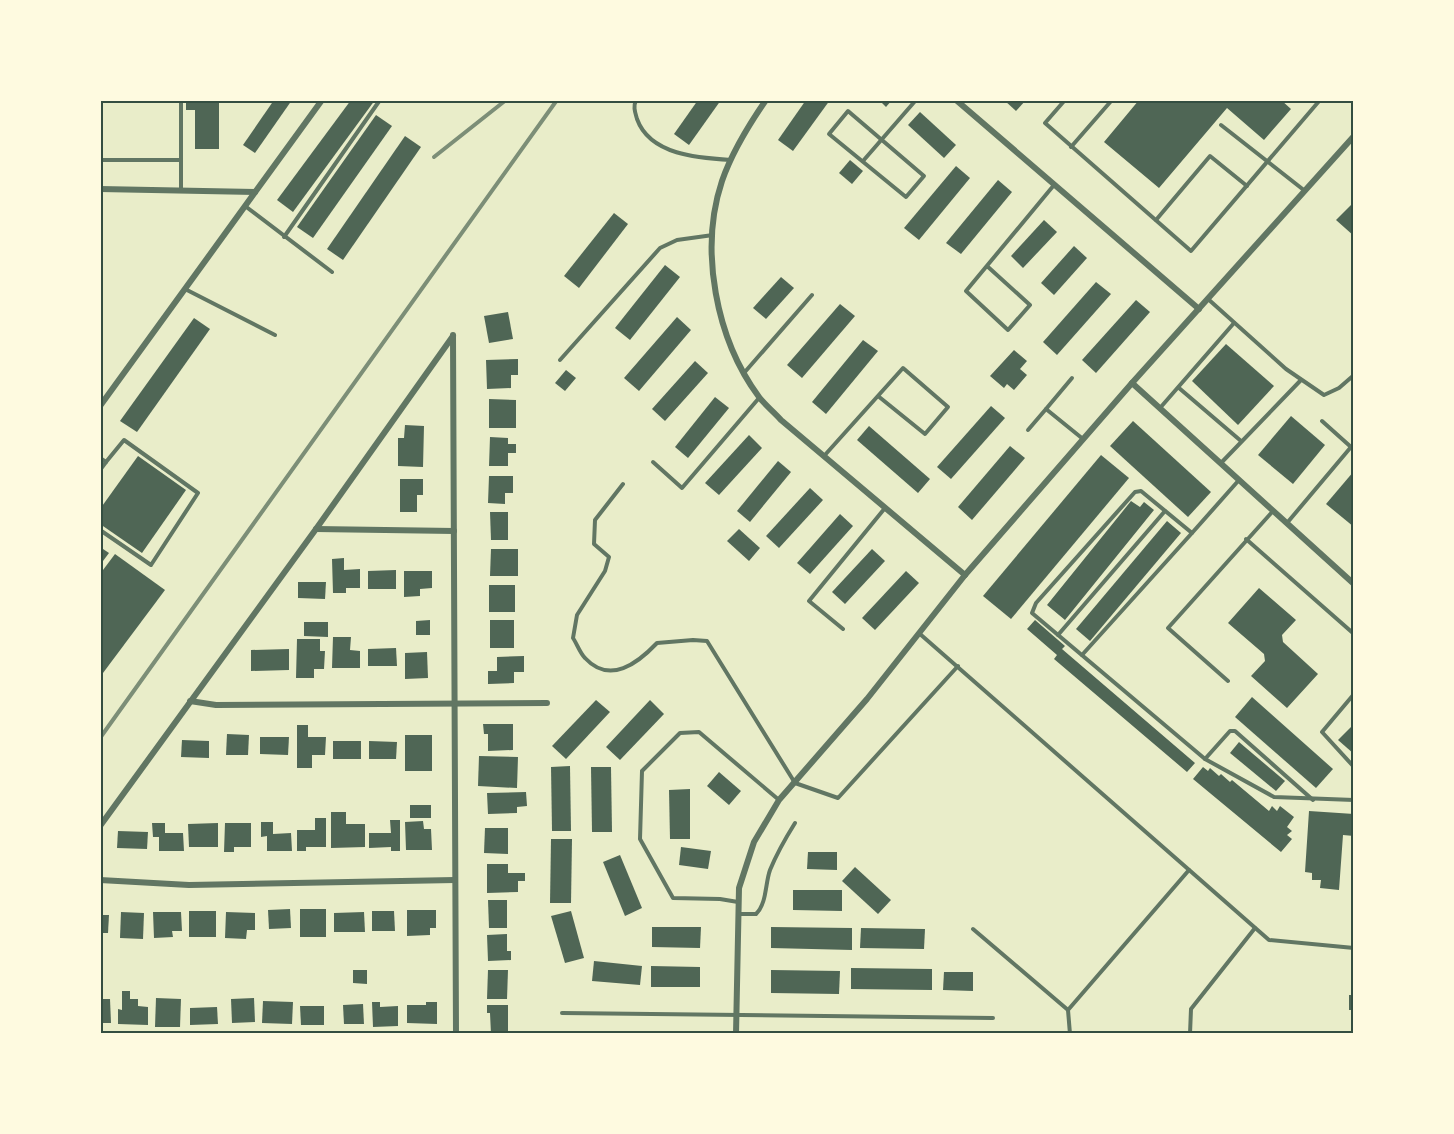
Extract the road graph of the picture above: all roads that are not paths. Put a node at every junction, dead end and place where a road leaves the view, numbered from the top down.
1 (181, 100) edge
2 (322, 100) edge
3 (380, 100) edge
4 (636, 100) edge
5 (766, 100) edge
6 (916, 100) edge
7 (956, 100) edge
8 (1065, 100) edge
9 (1112, 100) edge
10 (1320, 100) edge
11 (1221, 125) dead end
12 (1353, 136) edge
13 (881, 140) junction
14 (1071, 147) junction
15 (100, 160) edge
16 (181, 160) junction
17 (730, 160) junction
18 (863, 161) junction
19 (1268, 162) junction
20 (1054, 185) junction
21 (1247, 186) junction
22 (100, 189) edge
23 (181, 190) junction
24 (1305, 191) junction
25 (255, 192) junction
26 (245, 206) junction
27 (1156, 220) junction
28 (713, 234) junction
29 (284, 237) junction
30 (987, 266) junction
31 (332, 272) dead end
32 (185, 289) junction
33 (813, 295) dead end
34 (1208, 299) junction
35 (1199, 309) junction
36 (1234, 323) junction
37 (275, 335) dead end
38 (561, 360) dead end
39 (744, 373) junction
40 (1353, 375) edge
41 (1072, 378) dead end
42 (1301, 380) junction
43 (1132, 383) junction
44 (1179, 388) junction
45 (878, 396) junction
46 (759, 397) junction
47 (100, 406) edge
48 (1160, 408) junction
49 (1046, 410) junction
50 (1322, 421) dead end
51 (1028, 430) dead end
52 (1083, 440) junction
53 (1241, 441) junction
54 (824, 456) junction
55 (100, 458) edge
56 (106, 462) junction
57 (653, 462) dead end
58 (1221, 464) junction
59 (100, 470) edge
60 (1239, 480) junction
61 (623, 484) dead end
62 (885, 507) junction
63 (1165, 511) junction
64 (1273, 511) junction
65 (1287, 523) junction
66 (316, 529) junction
67 (100, 530) edge
68 (454, 531) junction
69 (1192, 533) junction
70 (1246, 540) junction
71 (965, 575) junction
72 (1353, 584) edge
73 (843, 629) dead end
74 (920, 634) junction
75 (1353, 634) edge
76 (1058, 635) junction
77 (1082, 656) junction
78 (958, 666) junction
79 (1228, 681) dead end
80 (1353, 694) edge
81 (190, 702) junction
82 (454, 702) junction
83 (547, 703) dead end
84 (1205, 759) junction
85 (1353, 767) edge
86 (795, 783) junction
87 (779, 800) junction
88 (1313, 800) junction
89 (1353, 800) edge
90 (795, 823) dead end
91 (100, 826) edge
92 (1189, 870) junction
93 (100, 880) edge
94 (455, 880) junction
95 (738, 902) junction
96 (738, 914) junction
97 (1255, 928) junction
98 (973, 929) dead end
99 (1353, 948) edge
100 (1068, 1010) junction
101 (562, 1013) dead end
102 (736, 1016) junction
103 (993, 1018) dead end
104 (456, 1034) edge
105 (736, 1034) edge
106 (1070, 1034) edge
107 (1190, 1034) edge

1 - 16 lane
2 - 25 street
3 - 29 lane
4 - 17 lane
5 - 17 street
6 - 13 lane
7 - 20 street
8 - 14 lane
9 - 14 lane
10 - 19 lane
11 - 19 lane
12 - 24 street
13 - 18 lane
13 - 18 lane
13 - 18 lane
14 - 27 lane
15 - 16 lane
16 - 23 lane
17 - 28 street
19 - 21 lane
19 - 24 lane
20 - 30 lane
20 - 35 street
21 - 27 lane
21 - 27 lane
22 - 23 street
23 - 25 street
24 - 34 street
25 - 26 street
26 - 29 lane
26 - 32 street
28 - 38 lane
28 - 39 street
29 - 31 lane
30 - 30 lane
32 - 37 lane
32 - 47 street
33 - 39 lane
34 - 35 street
34 - 36 lane
35 - 43 street
36 - 42 lane
36 - 44 lane
39 - 46 street
40 - 42 lane
41 - 49 lane
42 - 53 lane
43 - 48 street
43 - 52 street
44 - 48 lane
44 - 53 lane
45 - 45 lane
45 - 54 lane
46 - 54 street
46 - 57 lane
48 - 58 street
49 - 51 lane
49 - 52 lane
50 - 65 lane
52 - 71 street
53 - 58 lane
54 - 62 street
55 - 56 lane
56 - 59 lane
56 - 67 lane
58 - 60 street
60 - 64 street
60 - 69 lane
61 - 86 lane
62 - 71 street
62 - 73 lane
63 - 69 lane
63 - 76 lane
63 - 76 lane
64 - 65 street
64 - 70 lane
65 - 72 street
66 - 68 street
66 - 68 street
66 - 81 street
68 - 82 street
69 - 77 lane
70 - 75 lane
70 - 79 lane
71 - 74 street
74 - 78 lane
74 - 86 street
76 - 77 lane
77 - 84 lane
78 - 86 lane
78 - 92 lane
80 - 85 lane
81 - 82 street
81 - 91 street
82 - 83 street
82 - 94 street
84 - 88 lane
84 - 88 lane
86 - 87 street
87 - 95 street
87 - 95 lane
88 - 89 lane
90 - 96 lane
92 - 97 lane
92 - 100 lane
93 - 94 street
94 - 104 street
95 - 96 street
96 - 102 street
97 - 99 lane
97 - 107 lane
98 - 100 lane
100 - 106 lane
101 - 102 lane
102 - 103 lane
102 - 105 street

